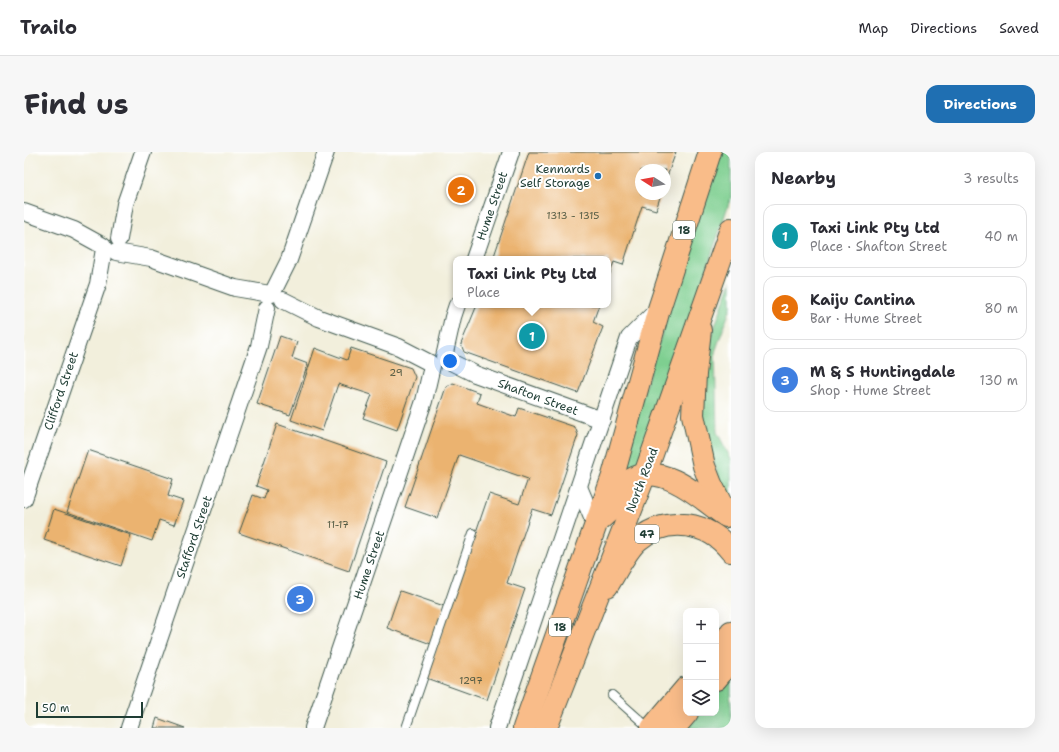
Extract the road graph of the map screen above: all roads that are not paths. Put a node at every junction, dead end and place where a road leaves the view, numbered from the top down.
1 (143, 152) edge
2 (326, 152) edge
3 (511, 152) edge
4 (710, 152) edge
5 (24, 212) edge
6 (731, 229) edge
7 (112, 244) junction
8 (475, 256) edge
9 (275, 302) junction
10 (659, 309) junction
11 (702, 309) junction
12 (455, 311) edge
13 (438, 361) junction
14 (602, 420) junction
15 (645, 474) junction
16 (580, 487) junction
17 (24, 499) edge
18 (728, 519) edge
19 (597, 524) junction
20 (473, 533) dead end
21 (731, 552) edge
22 (592, 610) junction
23 (731, 632) edge
24 (719, 650) edge
25 (731, 661) edge
26 (719, 675) edge
27 (683, 691) edge
28 (612, 695) dead end
29 (684, 716) edge
30 (129, 728) edge
31 (313, 728) edge
32 (406, 728) edge
33 (497, 728) edge
34 (524, 728) edge
35 (546, 728) edge
36 (650, 728) edge
37 (674, 728) edge

1 - 7 street, Clifford Street
2 - 9 street, Stafford Street
3 - 8 street, Hume Street
4 - 10 main road, 18
5 - 7 street, Shafton Street
6 - 11 main road, North Road / 18
7 - 9 street, Shafton Street
7 - 17 street, Clifford Street
9 - 13 street, Shafton Street
9 - 30 street, Stafford Street
10 - 14 street
10 - 19 main road, 18
11 - 15 main road, North Road / 18
11 - 18 main road
12 - 13 street, Hume Street
13 - 14 street, Shafton Street
13 - 31 street, Hume Street
14 - 16 street
15 - 18 main road
15 - 19 main road
15 - 22 main road, North Road / 18
16 - 19 street
16 - 33 street
19 - 34 main road, 18
20 - 32 lane
21 - 22 main road, 47
22 - 35 main road, North Road / 18
23 - 24 main road
25 - 26 main road
27 - 36 main road
28 - 36 lane
29 - 37 main road

